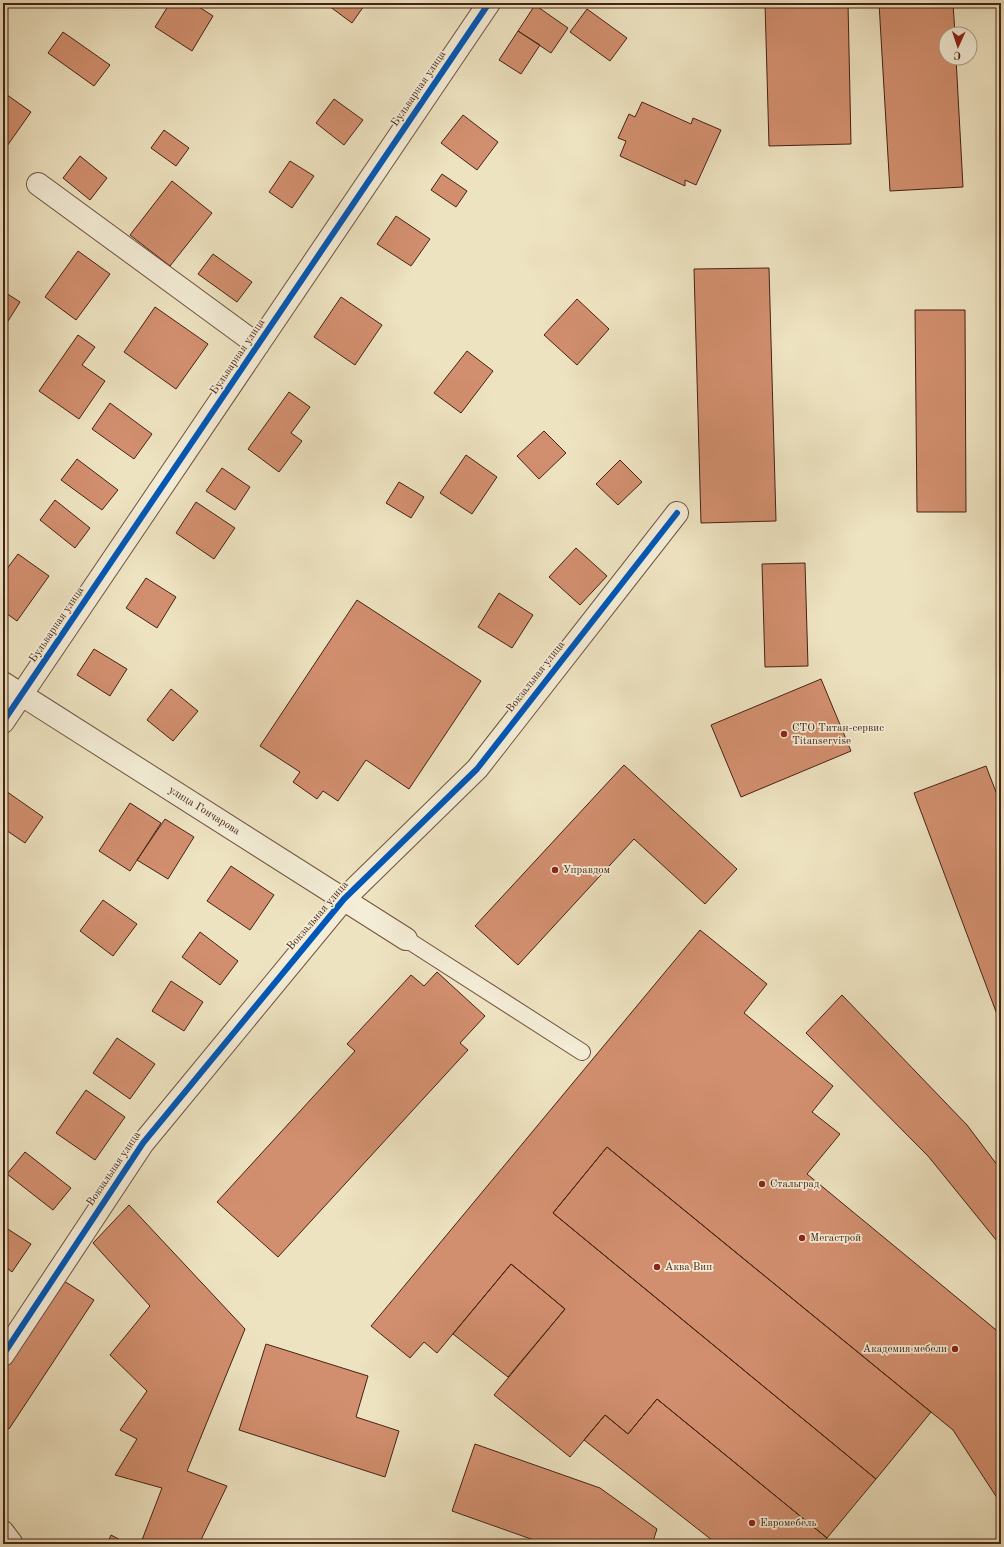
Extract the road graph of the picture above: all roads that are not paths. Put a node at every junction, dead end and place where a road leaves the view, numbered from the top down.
1 (489, 3) edge
2 (38, 184) dead end
3 (258, 345) junction
4 (677, 513) dead end
5 (3, 683) edge
6 (22, 695) junction
7 (3, 722) edge
8 (344, 899) junction
9 (406, 939) joint
10 (582, 1052) dead end
11 (3, 1355) edge
12 (3, 1532) edge
13 (12, 1544) edge

1 - 3 street, Бульварная улица
2 - 3 street
3 - 6 street, Бульварная улица
4 - 8 street, Вокзальная улица
5 - 6 street, улица Гончарова
6 - 7 street, Бульварная улица
6 - 8 street, улица Гончарова
8 - 9 street, улица Гончарова
8 - 11 street, Вокзальная улица
9 - 10 lane
12 - 13 street

